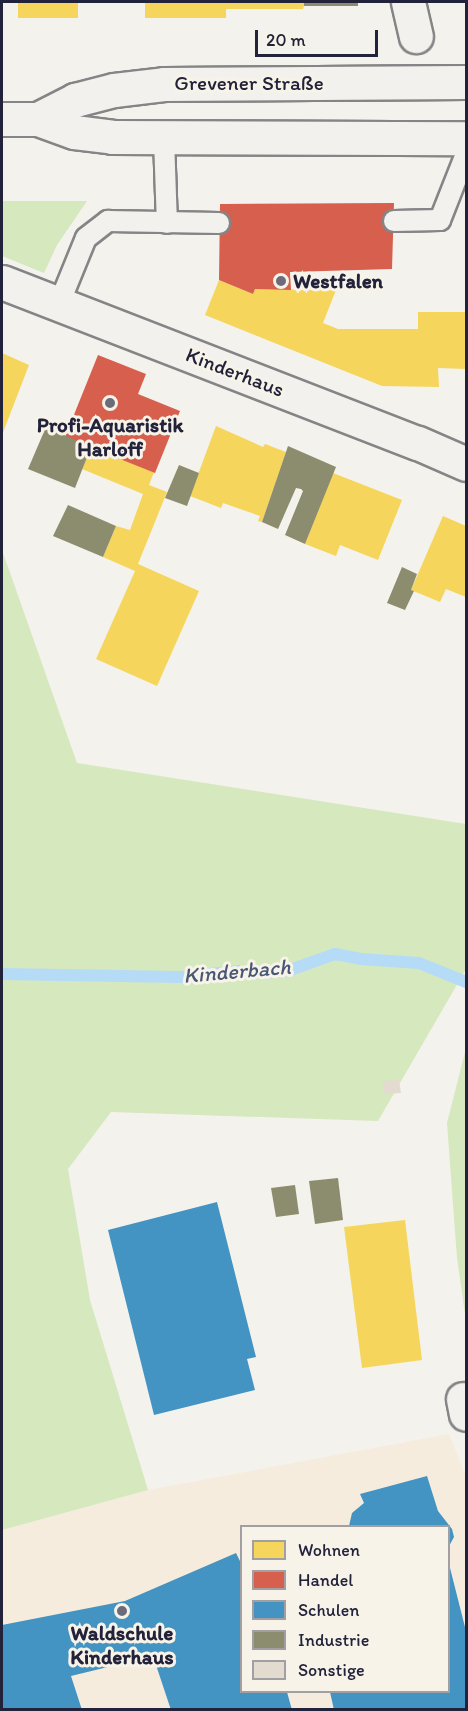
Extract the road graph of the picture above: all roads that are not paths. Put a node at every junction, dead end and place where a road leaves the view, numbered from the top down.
1 (408, 2) edge
2 (416, 36) dead end
3 (466, 82) edge
4 (2, 119) edge
5 (38, 119) junction
6 (466, 138) edge
7 (164, 139) junction
8 (466, 154) edge
9 (394, 221) dead end
10 (167, 223) junction
11 (219, 223) dead end
12 (2, 282) edge
13 (59, 304) junction
14 (466, 464) edge

1 - 2 main road
3 - 5 main road, Grevener Straße
4 - 5 main road, Grevener Straße
5 - 7 main road, Grevener Straße
6 - 7 main road, Grevener Straße
7 - 10 lane
8 - 9 lane
10 - 11 lane
10 - 13 lane
12 - 13 main road, Kinderhaus
13 - 14 main road, Kinderhaus

